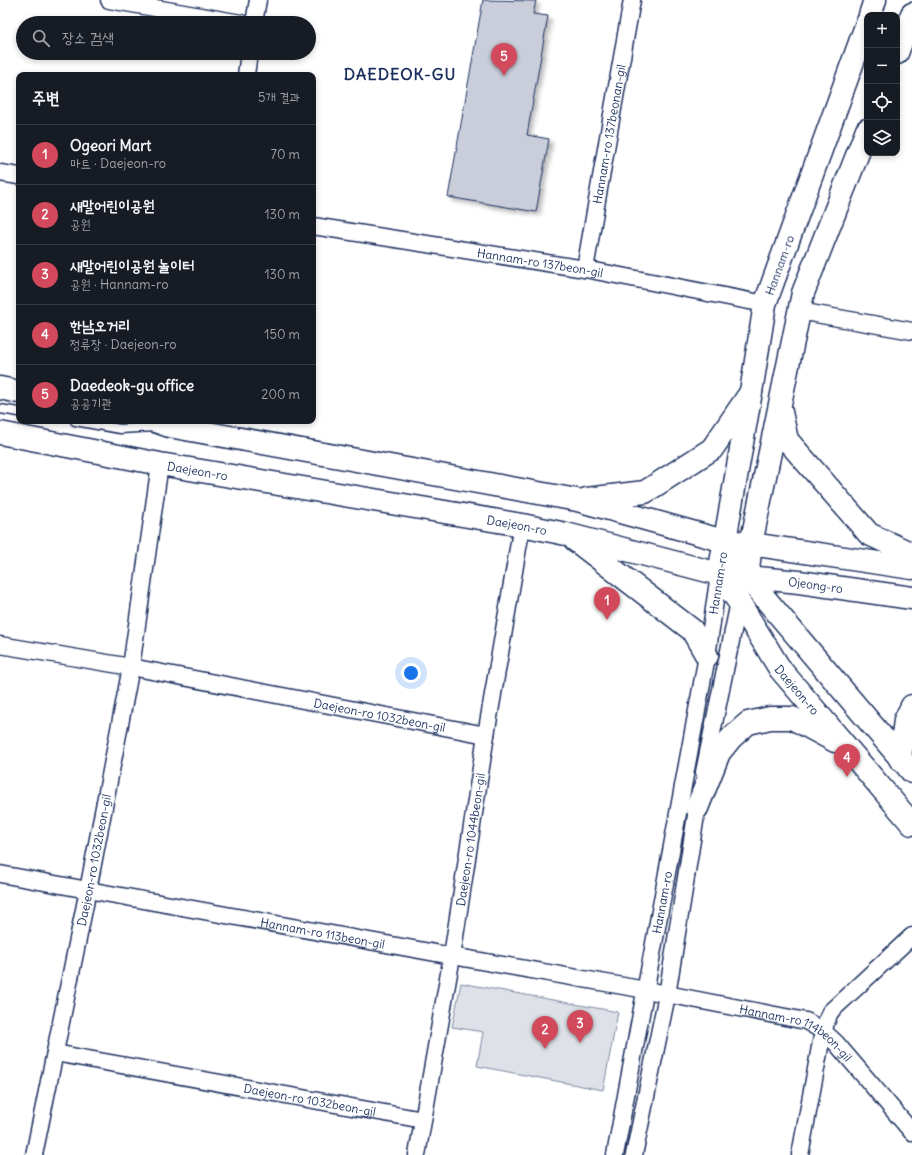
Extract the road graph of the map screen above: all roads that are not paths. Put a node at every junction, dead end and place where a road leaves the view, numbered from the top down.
1 (109, 0) edge
2 (258, 0) edge
3 (632, 0) edge
4 (875, 0) edge
5 (871, 12) edge
6 (912, 14) edge
7 (201, 16) edge
8 (255, 16) edge
9 (864, 31) edge
10 (899, 48) edge
11 (248, 60) edge
12 (246, 72) edge
13 (864, 138) edge
14 (0, 173) edge
15 (16, 176) edge
16 (316, 226) edge
17 (585, 269) junction
18 (765, 304) junction
19 (799, 311) junction
20 (912, 331) edge
21 (0, 388) edge
22 (16, 391) edge
23 (751, 392) junction
24 (780, 407) junction
25 (0, 409) edge
26 (16, 412) edge
27 (92, 424) edge
28 (158, 424) edge
29 (170, 424) edge
30 (0, 433) edge
31 (160, 464) junction
32 (577, 500) junction
33 (522, 525) junction
34 (566, 534) junction
35 (724, 541) junction
36 (751, 544) junction
37 (912, 554) edge
38 (912, 568) edge
39 (719, 574) junction
40 (747, 577) junction
41 (912, 598) edge
42 (738, 602) junction
43 (0, 645) edge
44 (707, 656) junction
45 (131, 667) junction
46 (912, 706) edge
47 (486, 735) junction
48 (846, 747) junction
49 (906, 766) edge
50 (696, 808) junction
51 (912, 824) edge
52 (0, 874) edge
53 (88, 890) junction
54 (912, 936) edge
55 (452, 956) junction
56 (646, 990) junction
57 (667, 995) junction
58 (823, 1031) junction
59 (54, 1053) junction
60 (424, 1120) junction
61 (912, 1132) edge
62 (34, 1155) edge
63 (417, 1155) edge
64 (615, 1155) edge
65 (634, 1155) edge
66 (800, 1155) edge

1 - 7 street
2 - 8 street
3 - 17 street, Hannam-ro 137beonan-gil
4 - 5 main road
6 - 10 main road
9 - 18 main road, Hannam-ro
11 - 12 street
13 - 19 main road, Hannam-ro
14 - 15 street
16 - 17 street, Hannam-ro 137beon-gil
17 - 18 street, Hannam-ro 137beon-gil
18 - 23 main road, Hannam-ro
19 - 20 street
19 - 24 main road, Hannam-ro
21 - 22 main road
23 - 32 main road
23 - 35 main road, Hannam-ro
24 - 36 main road, Hannam-ro
24 - 37 main road
25 - 26 lane
27 - 28 lane
29 - 32 main road
30 - 31 main road, Daejeon-ro
31 - 33 main road, Daejeon-ro
31 - 45 street, Daejeon-ro 1032beon-gil
32 - 35 main road
33 - 34 main road, Daejeon-ro
33 - 47 street, Daejeon-ro 1044beon-gil
34 - 39 main road, Daejeon-ro
34 - 44 main road
35 - 36 main road
35 - 39 main road, Hannam-ro
35 - 40 main road
36 - 38 main road
36 - 40 main road, Hannam-ro
39 - 40 main road, Ojeong-ro
39 - 42 main road, Daejeon-ro
39 - 44 street, Hannam-ro
40 - 41 main road, Ojeong-ro
40 - 42 street, Hannam-ro
40 - 49 main road
42 - 48 main road, Daejeon-ro
42 - 50 street, Hannam-ro
43 - 45 street
44 - 56 street, Hannam-ro
45 - 47 street, Daejeon-ro 1032beon-gil
45 - 53 street, Daejeon-ro 1032beon-gil
46 - 49 main road
47 - 55 street, Daejeon-ro 1044beon-gil
48 - 50 main road
48 - 51 main road, Daejeon-ro
50 - 57 street, Hannam-ro
52 - 53 street, Hannam-ro 113beon-gil
53 - 55 street, Hannam-ro 113beon-gil
53 - 59 street, Daejeon-ro 1032beon-gil
54 - 58 street
55 - 56 street, Hannam-ro 113beon-gil
55 - 60 street, Daejeon-ro 1044beon-gil
56 - 57 street, Hannam-ro 114beon-gil
56 - 64 street, Hannam-ro
57 - 58 street, Hannam-ro 114beon-gil
57 - 65 street, Hannam-ro
58 - 61 street, Hannam-ro 114beon-gil
58 - 66 street
59 - 60 street, Daejeon-ro 1032beon-gil
59 - 62 street, Daejeon-ro 1032beon-gil
60 - 63 street, Daejeon-ro 1044beon-gil

